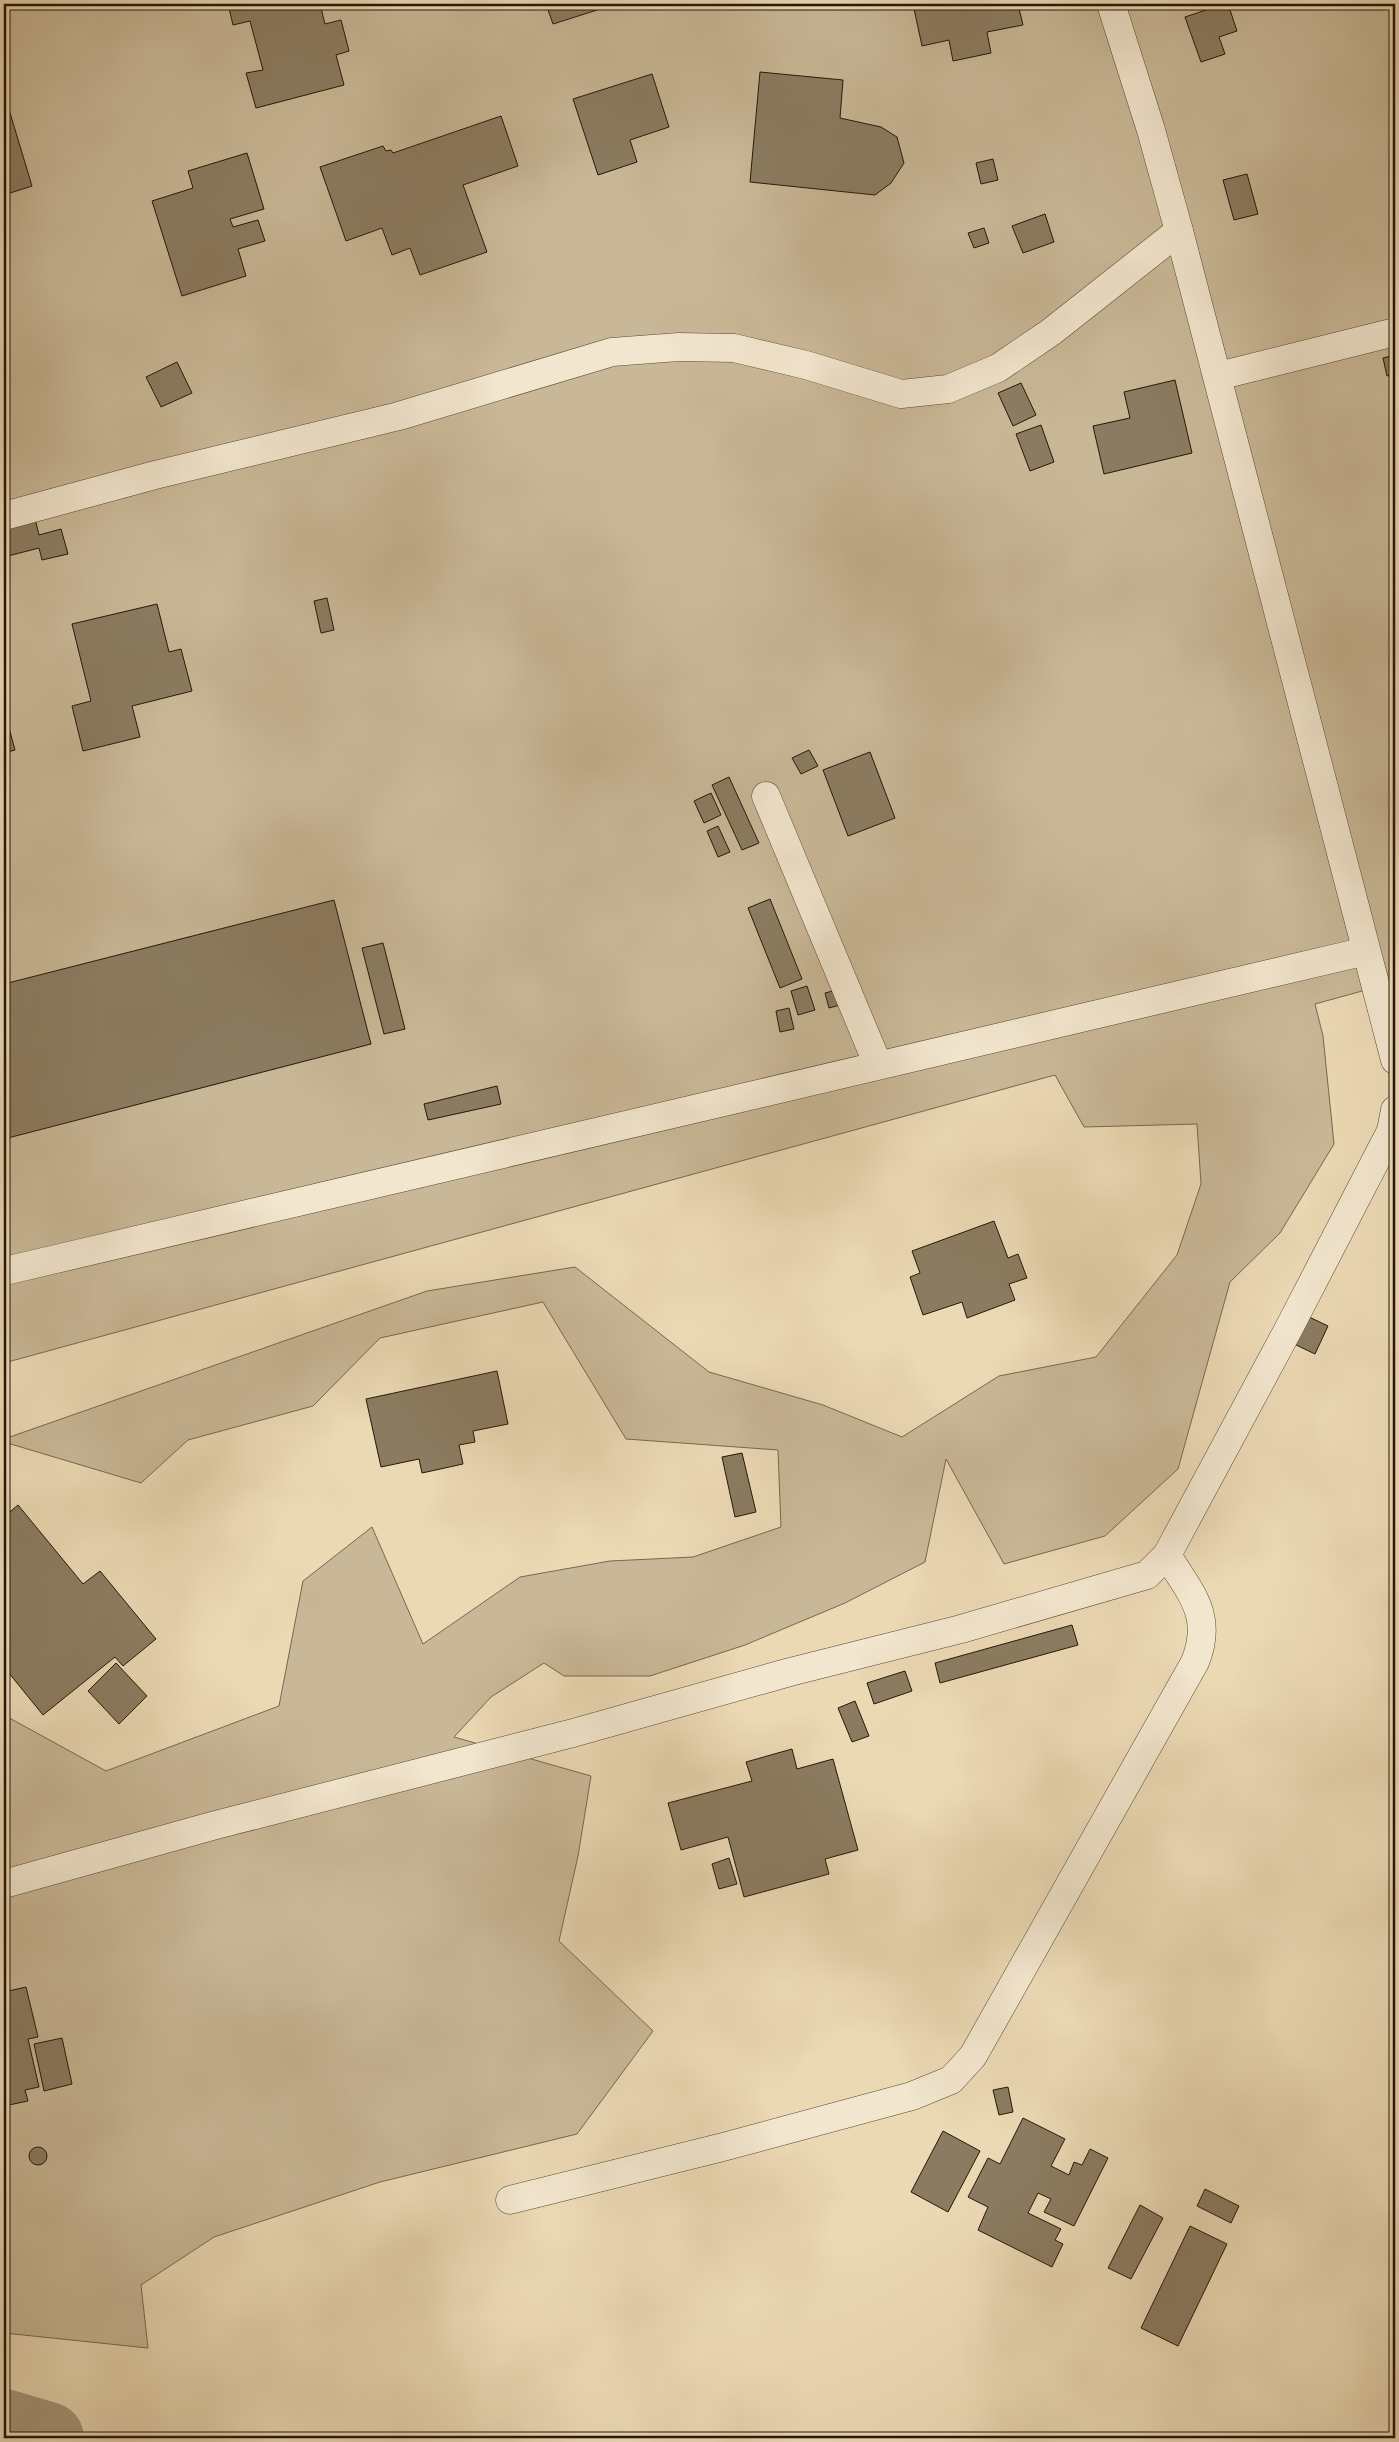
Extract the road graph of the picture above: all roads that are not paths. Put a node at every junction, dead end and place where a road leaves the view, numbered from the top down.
1 (1111, 4) edge
2 (1179, 231) junction
3 (1395, 332) edge
4 (1218, 376) junction
5 (4, 516) edge
6 (766, 796) dead end
7 (1366, 951) junction
8 (1395, 1058) edge
9 (878, 1065) junction
10 (1395, 1110) edge
11 (4, 1271) edge
12 (1167, 1555) junction
13 (4, 1884) edge
14 (510, 2200) dead end

1 - 2 street
2 - 4 street
2 - 5 street
3 - 4 street
4 - 7 street
6 - 9 street
7 - 8 street
7 - 9 street
9 - 11 street
10 - 12 street
12 - 13 street
12 - 14 street

